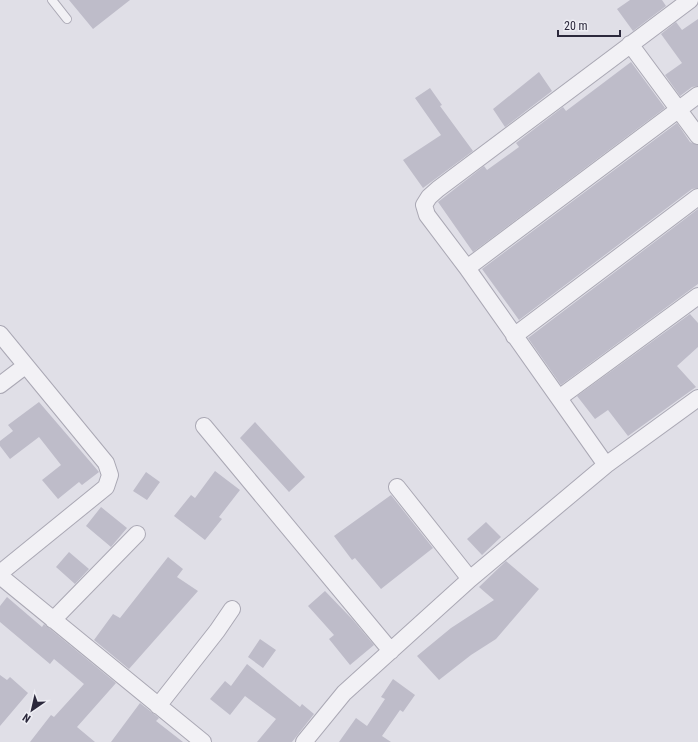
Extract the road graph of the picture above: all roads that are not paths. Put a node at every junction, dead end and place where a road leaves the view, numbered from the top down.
1 (52, 0) edge
2 (690, 0) edge
3 (67, 19) dead end
4 (630, 44) junction
5 (698, 95) edge
6 (678, 110) junction
7 (698, 136) edge
8 (698, 197) edge
9 (467, 268) junction
10 (698, 296) edge
11 (0, 334) edge
12 (514, 336) junction
13 (25, 366) junction
14 (0, 385) edge
15 (559, 398) junction
16 (698, 398) edge
17 (204, 426) dead end
18 (606, 465) junction
19 (397, 487) dead end
20 (137, 534) dead end
21 (0, 575) edge
22 (470, 579) junction
23 (232, 609) dead end
24 (53, 620) junction
25 (391, 652) junction
26 (158, 706) junction
27 (203, 742) edge
28 (304, 742) edge

1 - 3 lane
2 - 4 street
4 - 6 street
4 - 9 street
5 - 6 street
6 - 7 street
6 - 9 street
8 - 12 street
9 - 12 street
10 - 15 street
11 - 13 street
12 - 15 street
13 - 14 street
13 - 21 street
15 - 18 street
16 - 18 street
17 - 25 street
18 - 22 street
19 - 22 street
20 - 24 street
21 - 24 street
22 - 25 street
23 - 26 street
24 - 26 street
25 - 28 street
26 - 27 street

